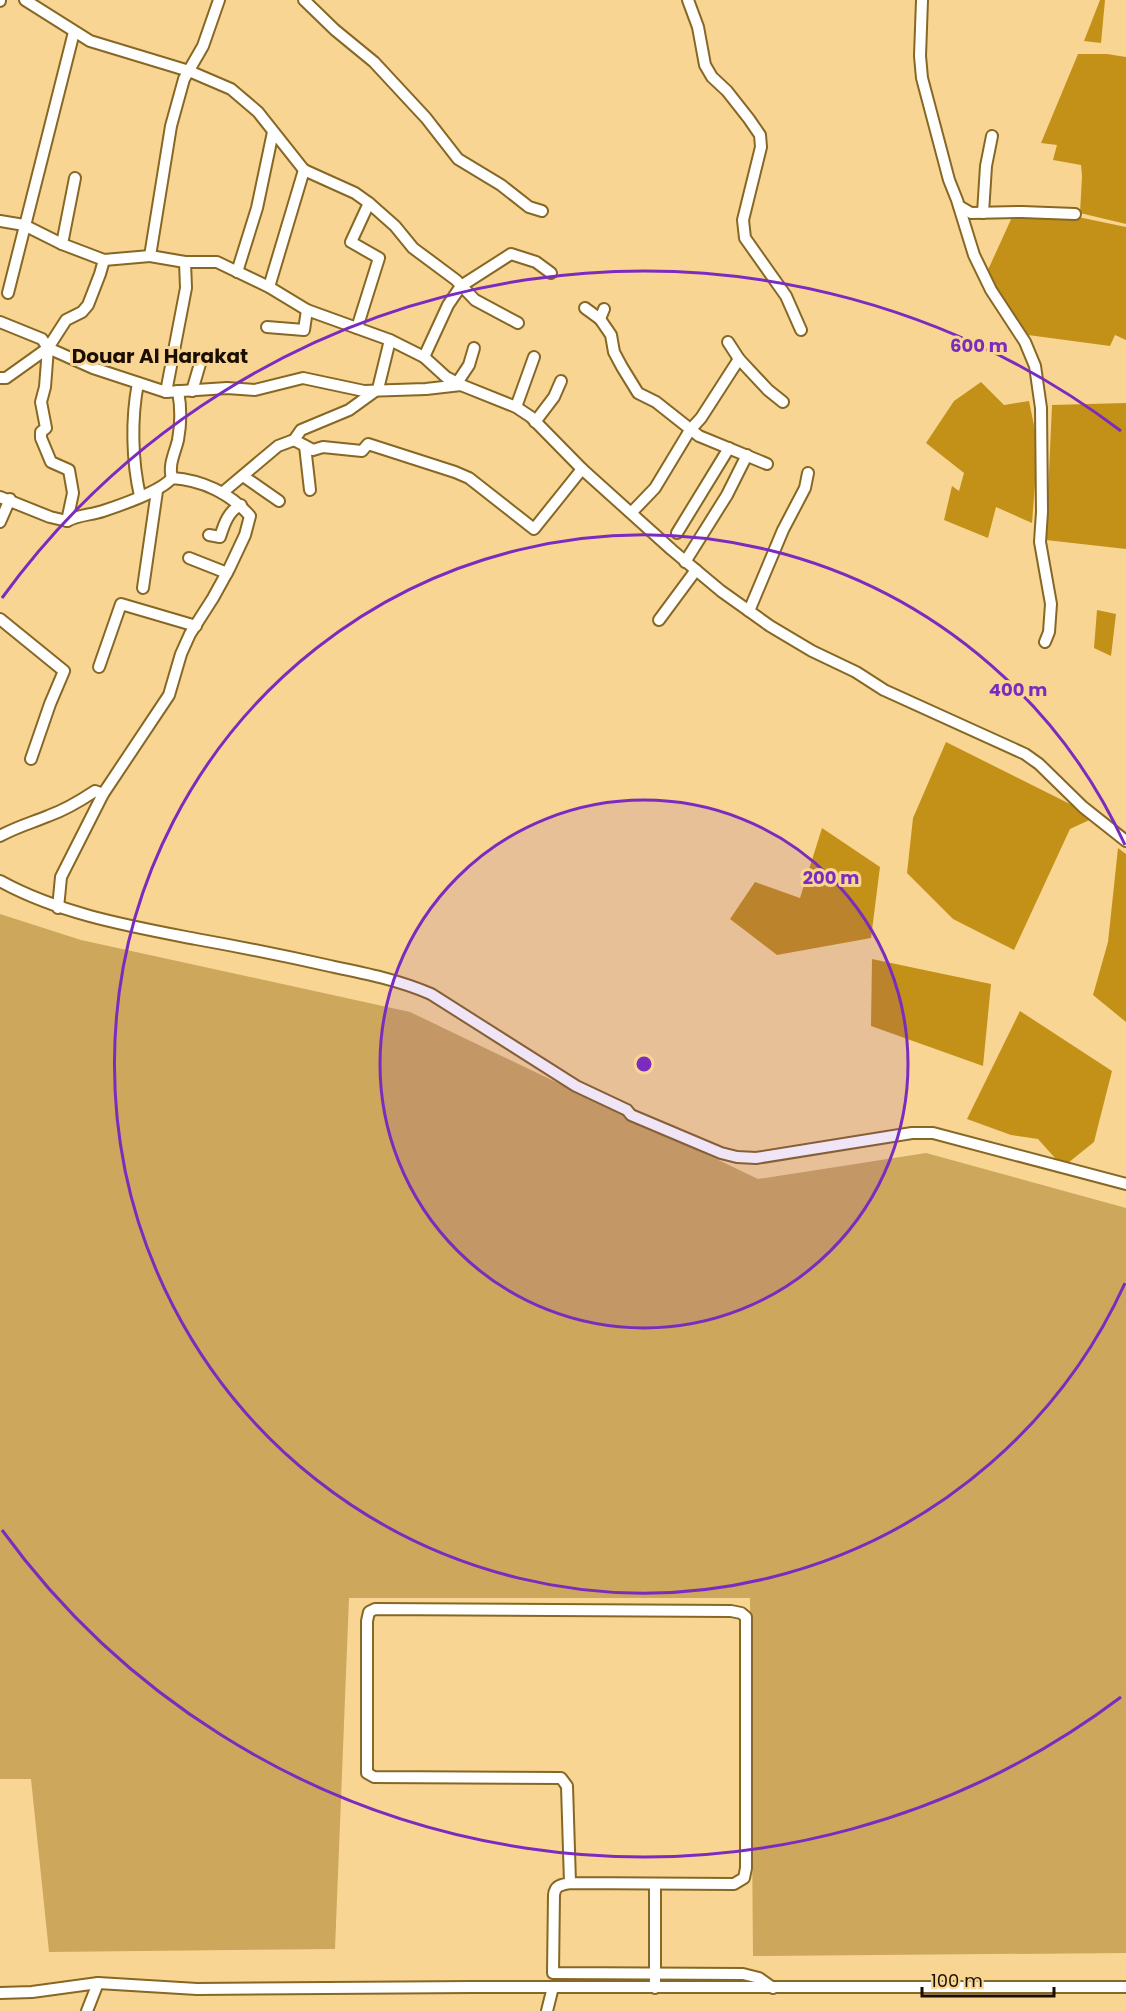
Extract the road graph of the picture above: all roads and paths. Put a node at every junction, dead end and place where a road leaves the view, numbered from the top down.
1 (25, 0) edge
2 (219, 0) edge
3 (304, 0) edge
4 (688, 0) edge
5 (922, 0) edge
6 (74, 32) junction
7 (189, 70) junction
8 (273, 132) junction
9 (992, 136) dead end
10 (304, 170) junction
11 (75, 178) dead end
12 (369, 203) junction
13 (959, 206) junction
14 (542, 211) dead end
15 (983, 213) junction
16 (1075, 214) dead end
17 (0, 221) edge
18 (24, 225) junction
19 (62, 244) junction
20 (150, 256) junction
21 (104, 260) junction
22 (185, 262) junction
23 (237, 272) junction
24 (551, 273) dead end
25 (461, 286) junction
26 (269, 287) junction
27 (8, 293) dead end
28 (585, 308) dead end
29 (307, 310) junction
30 (0, 322) edge
31 (518, 323) dead end
32 (267, 327) dead end
33 (357, 328) junction
34 (801, 330) dead end
35 (390, 340) junction
36 (728, 342) dead end
37 (48, 348) junction
38 (474, 348) dead end
39 (202, 357) dead end
40 (424, 357) junction
41 (534, 357) dead end
42 (739, 359) junction
43 (0, 378) edge
44 (561, 381) dead end
45 (138, 383) junction
46 (459, 384) junction
47 (378, 389) junction
48 (192, 391) junction
49 (172, 392) junction
50 (783, 402) dead end
51 (516, 407) junction
52 (535, 422) junction
53 (690, 430) junction
54 (294, 440) junction
55 (305, 446) junction
56 (729, 448) junction
57 (747, 456) junction
58 (767, 464) dead end
59 (582, 469) junction
60 (807, 473) dead end
61 (243, 476) junction
62 (172, 478) junction
63 (310, 490) dead end
64 (157, 491) junction
65 (222, 493) junction
66 (140, 496) junction
67 (5, 498) edge
68 (279, 501) dead end
69 (241, 505) junction
70 (632, 512) junction
71 (67, 521) junction
72 (0, 522) edge
73 (677, 533) dead end
74 (209, 535) dead end
75 (189, 558) dead end
76 (685, 562) junction
77 (696, 570) junction
78 (227, 573) junction
79 (143, 588) dead end
80 (749, 611) junction
81 (0, 619) edge
82 (659, 620) dead end
83 (196, 626) junction
84 (1045, 642) dead end
85 (99, 667) dead end
86 (32, 759) dead end
87 (103, 794) junction
88 (0, 836) edge
89 (1126, 841) edge
90 (0, 881) edge
91 (58, 908) junction
92 (1126, 1184) edge
93 (570, 1883) junction
94 (655, 1885) junction
95 (655, 1972) junction
96 (98, 1983) junction
97 (1126, 1987) edge
98 (553, 1988) junction
99 (655, 1988) junction
100 (773, 1988) junction
101 (0, 1993) edge
102 (87, 2011) edge
103 (547, 2011) edge

1 - 6 street
2 - 7 street
3 - 14 street
4 - 34 street
5 - 13 street
6 - 7 street
6 - 18 street
7 - 8 street
7 - 20 street
8 - 10 street
8 - 23 street
9 - 15 street
10 - 12 street
10 - 26 street
11 - 19 street
12 - 25 street
12 - 33 street
13 - 15 street
13 - 84 street
15 - 16 street
17 - 18 street
18 - 19 street
18 - 27 street
19 - 21 street
20 - 21 street
20 - 22 street
21 - 37 street
22 - 23 street
22 - 49 street
23 - 26 street
24 - 25 street
25 - 31 street
25 - 40 street
26 - 29 street
28 - 53 street
29 - 32 street
29 - 33 street
30 - 37 street
33 - 35 street
35 - 40 street
35 - 47 street
36 - 42 street
37 - 43 street
37 - 45 street
37 - 71 street
38 - 46 street
39 - 48 street
40 - 46 street
41 - 51 street
42 - 50 street
42 - 53 street
44 - 52 street
45 - 49 street
45 - 66 street
46 - 47 street
46 - 51 street
47 - 48 street
47 - 54 street
48 - 49 street
49 - 62 street
51 - 52 street
52 - 59 street
53 - 56 street
53 - 70 street
54 - 55 street
54 - 61 street
55 - 59 street
55 - 63 street
56 - 57 street
56 - 73 street
57 - 58 street
57 - 76 street
59 - 70 street
60 - 80 street
61 - 65 street
61 - 68 street
62 - 64 street
62 - 65 street
64 - 66 street
64 - 79 street
65 - 69 street
66 - 71 street
67 - 71 street
67 - 72 street
69 - 74 street
69 - 78 street
70 - 76 street
75 - 78 street
76 - 77 street
77 - 80 street
77 - 82 street
78 - 83 street
80 - 89 street
81 - 86 street
83 - 85 street
83 - 87 street
87 - 88 street
87 - 91 street
90 - 91 street
91 - 92 street
93 - 94 street
93 - 94 street
93 - 95 street
94 - 95 street
95 - 99 street
95 - 100 street
96 - 98 street
96 - 101 street
96 - 102 street
97 - 100 street
98 - 99 street
98 - 103 street
99 - 100 street

